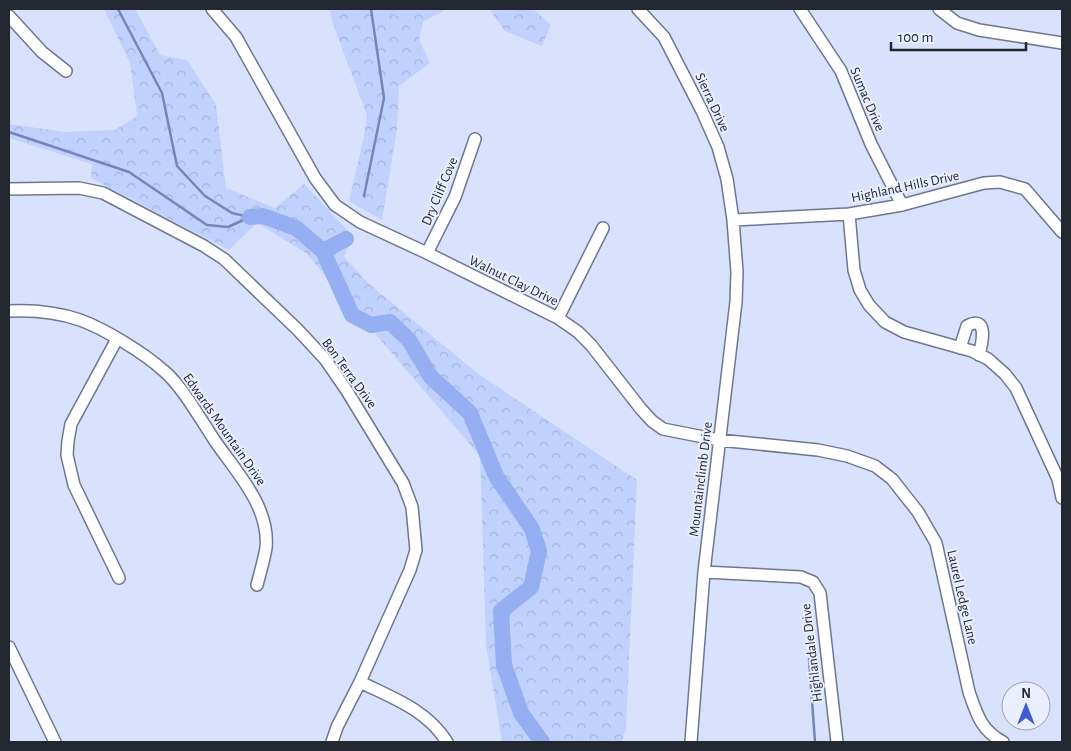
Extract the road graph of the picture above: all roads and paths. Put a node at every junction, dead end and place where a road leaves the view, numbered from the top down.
1 (14, 9) edge
2 (212, 9) edge
3 (638, 9) edge
4 (800, 9) edge
5 (939, 9) edge
6 (9, 16) edge
7 (1062, 43) edge
8 (66, 71) dead end
9 (475, 139) dead end
10 (9, 189) edge
11 (902, 205) junction
12 (849, 214) junction
13 (733, 220) junction
14 (603, 228) dead end
15 (1062, 232) edge
16 (428, 253) junction
17 (9, 311) edge
18 (558, 318) junction
19 (117, 339) junction
20 (960, 348) junction
21 (979, 355) junction
22 (719, 440) junction
23 (875, 466) joint
24 (1062, 498) edge
25 (704, 572) junction
26 (119, 578) dead end
27 (257, 585) dead end
28 (9, 646) edge
29 (360, 682) junction
30 (55, 742) edge
31 (332, 742) edge
32 (447, 742) edge
33 (691, 742) edge
34 (837, 742) edge
35 (1003, 742) edge

1 - 6 street
2 - 16 street, Walnut Clay Drive
3 - 13 street, Sierra Drive
4 - 11 street, Sumac Drive
5 - 7 street
6 - 8 street
9 - 16 street, Dry Cliff Cove
10 - 29 street, Bon Terra Drive
11 - 12 street, Highland Hills Drive
11 - 15 street, Highland Hills Drive
12 - 13 street, Highland Hills Drive
12 - 20 street
13 - 22 street, Mountainclimb Drive
14 - 18 street
16 - 18 street, Walnut Clay Drive
17 - 19 street, Edwards Mountain Drive
18 - 22 street, Walnut Clay Drive
19 - 26 street
19 - 27 street, Edwards Mountain Drive
20 - 21 street
20 - 21 street
21 - 24 street
22 - 23 street, Walnut Clay Drive
22 - 25 street, Mountainclimb Drive
23 - 35 street, Laurel Ledge Lane
25 - 33 street, Mountainclimb Drive
25 - 34 street, Highlandale Drive
28 - 30 street
29 - 31 street, Bon Terra Drive
29 - 32 street

